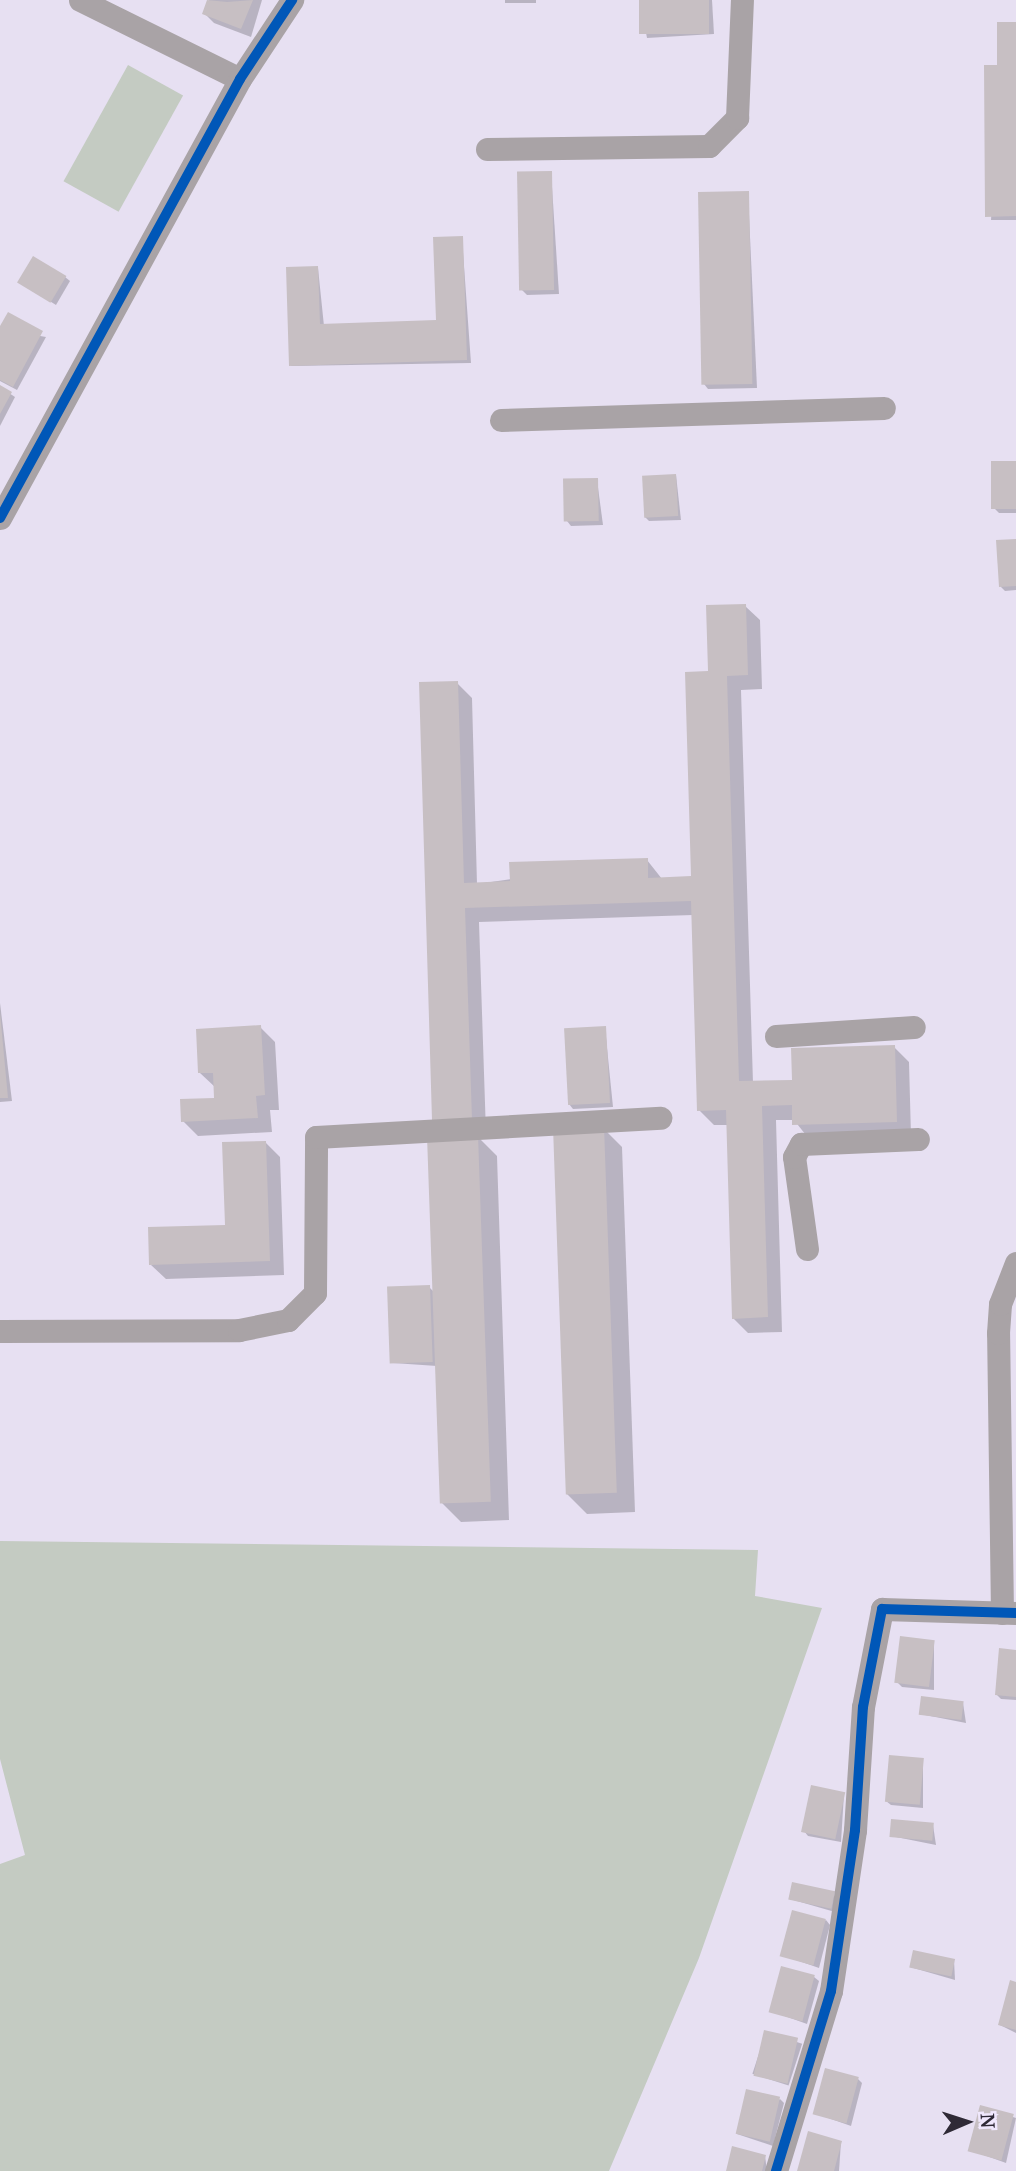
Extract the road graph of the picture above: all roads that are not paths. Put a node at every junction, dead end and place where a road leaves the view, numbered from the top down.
1 (80, 0) edge
2 (292, 0) edge
3 (742, 0) edge
4 (240, 79) junction
5 (487, 149) dead end
6 (884, 408) dead end
7 (501, 420) dead end
8 (0, 518) edge
9 (914, 1027) dead end
10 (776, 1036) dead end
11 (660, 1118) dead end
12 (918, 1139) dead end
13 (807, 1249) dead end
14 (1016, 1263) edge
15 (0, 1331) edge
16 (1009, 1613) edge
17 (776, 2171) edge

1 - 4 street
2 - 4 street
3 - 5 street
4 - 8 street
6 - 7 street
9 - 10 street
11 - 15 street
12 - 13 street
14 - 16 street
16 - 17 street

